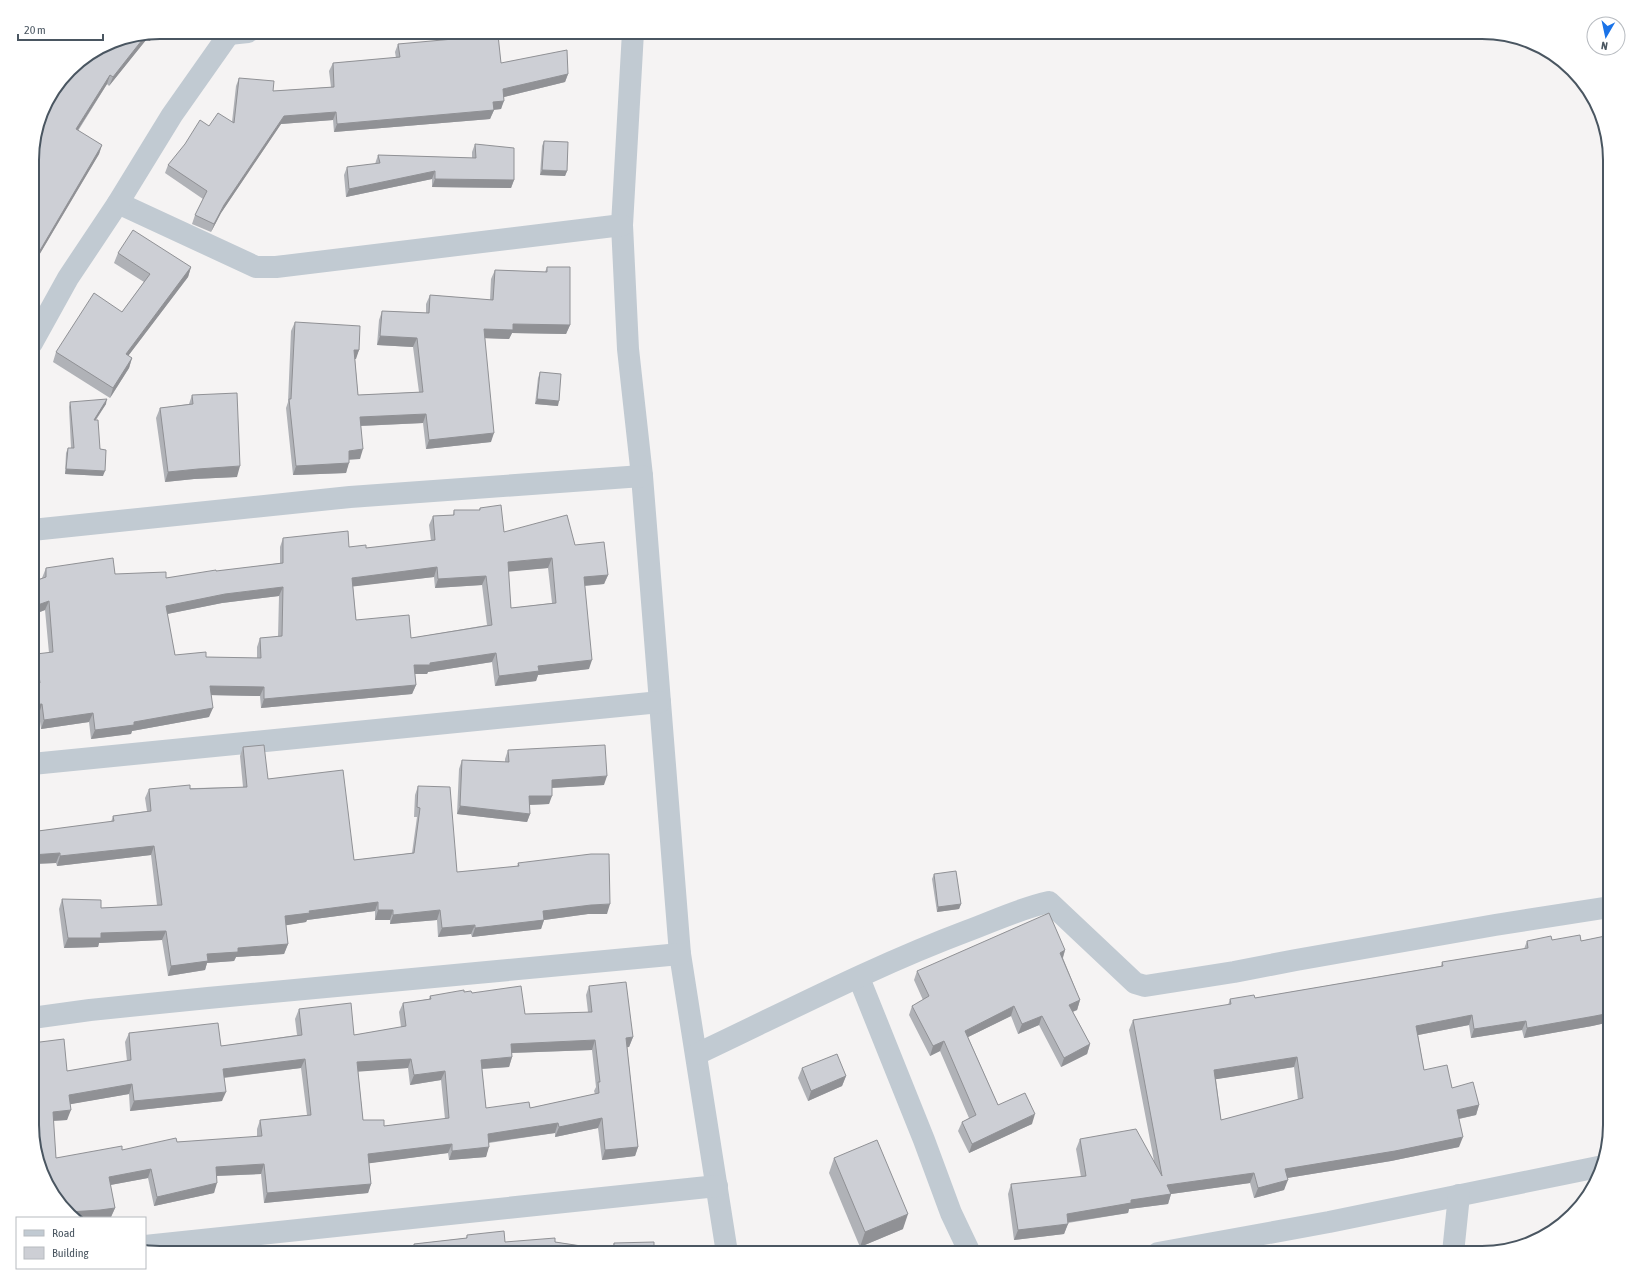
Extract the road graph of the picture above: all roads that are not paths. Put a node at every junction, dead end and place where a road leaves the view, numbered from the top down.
1 (230, 39) edge
2 (633, 39) edge
3 (118, 203) junction
4 (622, 225) junction
5 (39, 330) edge
6 (642, 476) junction
7 (39, 529) edge
8 (660, 702) junction
9 (39, 763) edge
10 (1603, 908) edge
11 (680, 954) junction
12 (859, 978) junction
13 (39, 1017) edge
14 (697, 1054) junction
15 (1596, 1167) edge
16 (717, 1186) junction
17 (1459, 1195) junction
18 (151, 1245) edge
19 (726, 1246) edge
20 (967, 1246) edge
21 (1220, 1246) edge
22 (1454, 1246) edge

1 - 3 street
2 - 4 street
3 - 4 street
3 - 5 street
4 - 6 street
6 - 7 street
6 - 8 street
8 - 9 street
8 - 11 street
10 - 12 street
11 - 13 street
11 - 14 street
12 - 14 street
12 - 20 street
14 - 16 street
15 - 17 street
16 - 18 street
16 - 19 street
17 - 21 street
17 - 22 street

